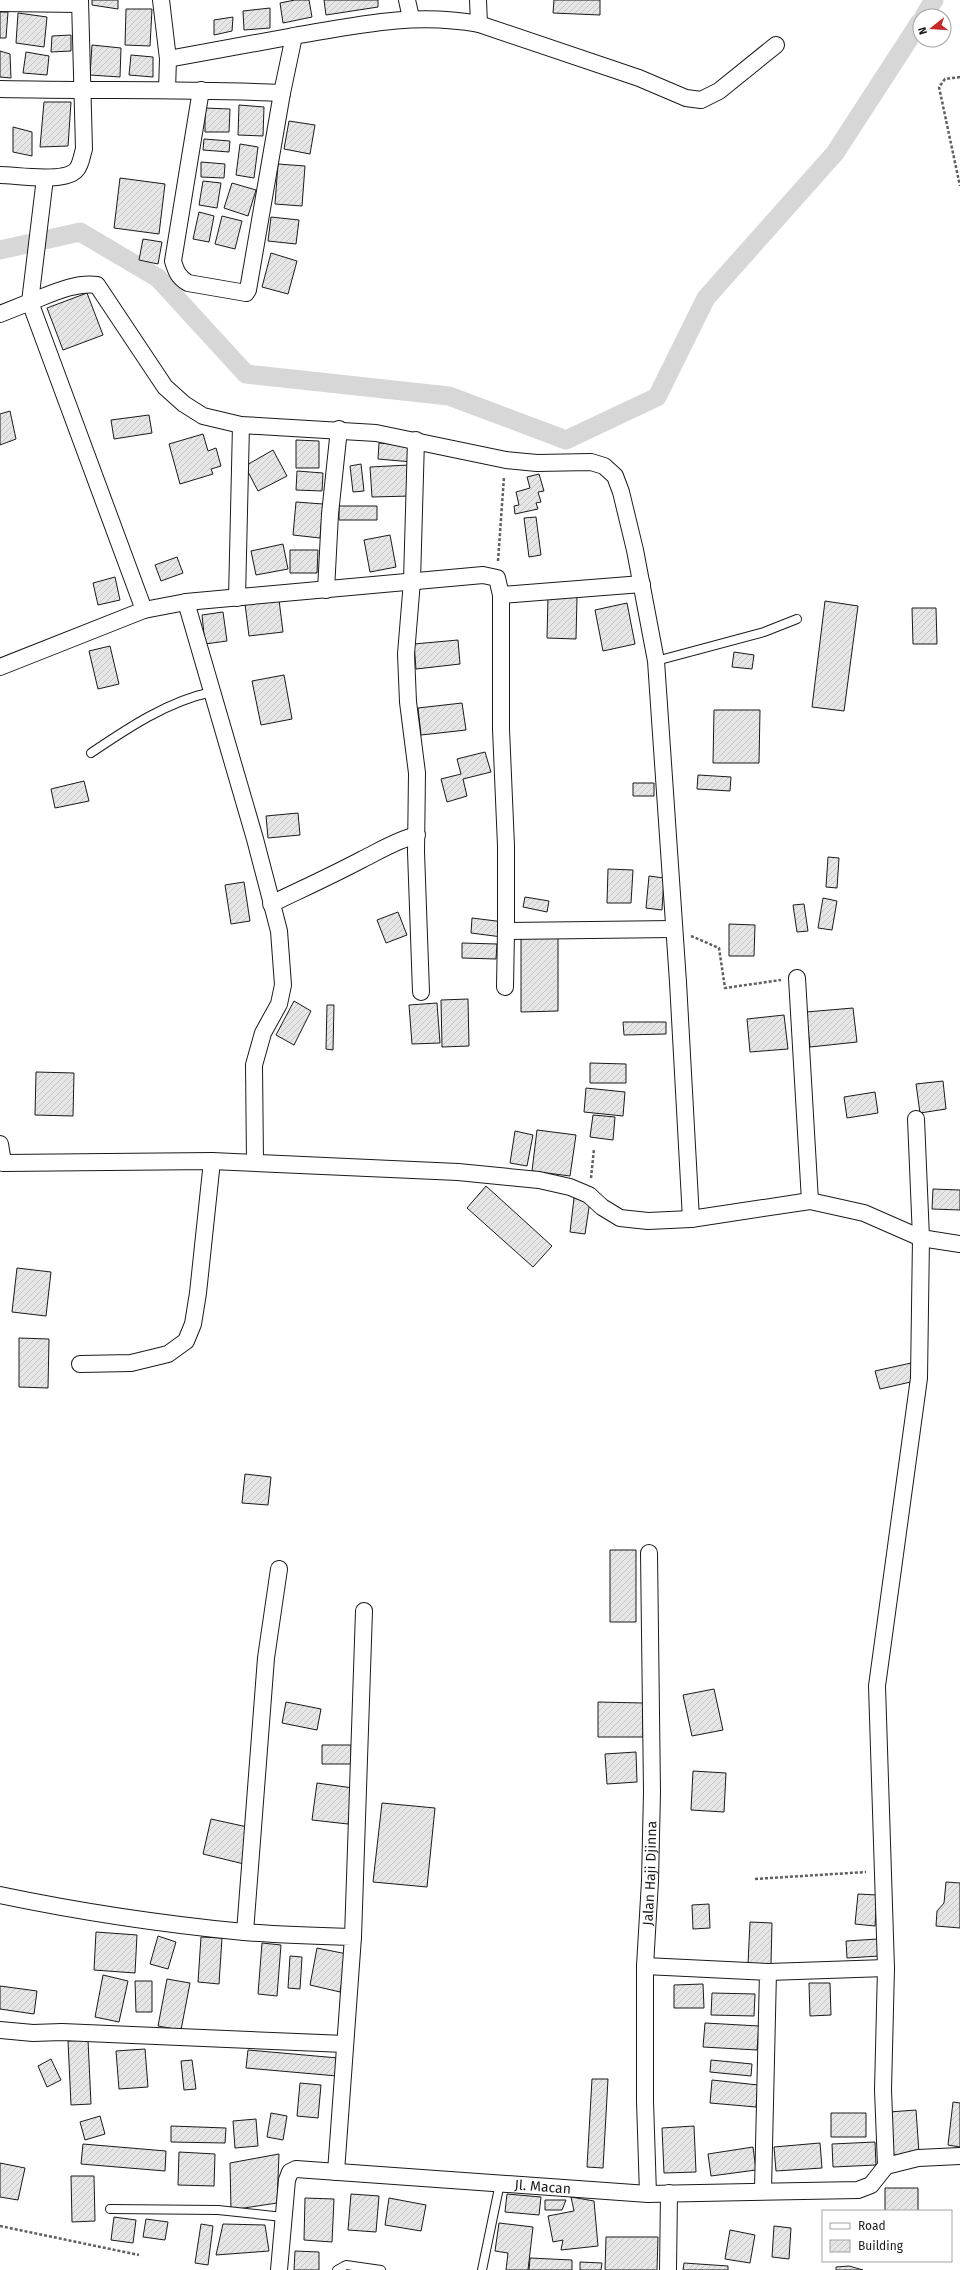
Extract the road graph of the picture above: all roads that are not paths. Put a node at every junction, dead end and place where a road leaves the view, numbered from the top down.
1 (161, 0) edge
2 (407, 0) edge
3 (478, 0) edge
4 (0, 2) edge
5 (80, 2) edge
6 (411, 18) junction
7 (479, 24) junction
8 (294, 36) junction
9 (776, 45) dead end
10 (168, 59) junction
11 (0, 89) edge
12 (83, 90) junction
13 (167, 90) junction
14 (201, 90) junction
15 (282, 93) junction
16 (0, 175) edge
17 (45, 178) junction
18 (30, 302) junction
19 (0, 314) edge
20 (241, 425) junction
21 (339, 430) junction
22 (416, 440) junction
23 (412, 581) junction
24 (642, 584) junction
25 (326, 590) junction
26 (501, 595) junction
27 (237, 598) junction
28 (186, 602) junction
29 (144, 610) junction
30 (797, 619) dead end
31 (656, 661) junction
32 (0, 667) edge
33 (212, 692) junction
34 (91, 753) dead end
35 (417, 835) junction
36 (271, 904) junction
37 (674, 929) junction
38 (506, 931) junction
39 (797, 978) road end
40 (505, 987) dead end
41 (421, 992) dead end
42 (916, 1119) dead end
43 (0, 1144) edge
44 (212, 1161) junction
45 (255, 1162) junction
46 (2, 1163) edge
47 (810, 1201) junction
48 (691, 1219) junction
49 (920, 1238) junction
50 (960, 1244) edge
51 (80, 1364) dead end
52 (649, 1553) dead end
53 (279, 1569) dead end
54 (364, 1611) dead end
55 (0, 1895) edge
56 (245, 1932) junction
57 (353, 1937) junction
58 (645, 1966) junction
59 (886, 1968) junction
60 (768, 1972) junction
61 (0, 2030) edge
62 (345, 2044) junction
63 (960, 2156) edge
64 (886, 2166) junction
65 (336, 2172) junction
66 (498, 2190) junction
67 (763, 2190) junction
68 (669, 2193) junction
69 (648, 2194) junction
70 (110, 2209) dead end
71 (284, 2217) junction
72 (279, 2270) edge
73 (338, 2270) edge
74 (381, 2270) edge
75 (482, 2270) edge
76 (668, 2270) edge

1 - 10 street
2 - 6 street
3 - 7 street
4 - 5 street
5 - 12 street
6 - 7 street
6 - 8 street
7 - 9 street
8 - 10 street
8 - 15 street
10 - 13 street
11 - 12 street
12 - 13 street
12 - 17 street
13 - 14 street
14 - 15 street
14 - 15 street
16 - 17 street
17 - 18 street
18 - 19 street
18 - 20 street
18 - 29 street
20 - 21 street
20 - 27 street
21 - 22 street
21 - 25 street
22 - 23 street
22 - 24 street
23 - 25 street
23 - 26 street
23 - 35 street
24 - 26 street
24 - 31 street
25 - 27 street
26 - 38 street
27 - 28 street
28 - 29 street
28 - 33 street
29 - 32 street
30 - 31 lane
31 - 37 street
33 - 34 lane
33 - 36 street
35 - 36 street
35 - 41 street
36 - 45 street
37 - 38 street
37 - 48 street
38 - 40 street
39 - 47 street
42 - 49 street
43 - 46 street
44 - 45 street
44 - 46 street
44 - 51 street
45 - 48 street
47 - 48 street
47 - 49 street
49 - 50 street
49 - 59 street
52 - 58 street, Jalan Haji Djinna
53 - 56 street
54 - 57 street
55 - 56 street
56 - 57 street
57 - 62 street
58 - 60 street
58 - 69 street, Jalan Haji Djinna
59 - 60 street
59 - 64 street
60 - 67 street
61 - 62 street
62 - 65 street
63 - 64 street
64 - 67 street, Jl. Macan
65 - 66 street, Jl. Macan
65 - 71 street, Jl. Macan
66 - 69 street, Jl. Macan
66 - 75 lane
67 - 68 street, Jl. Macan
68 - 69 street, Jl. Macan
68 - 76 street
70 - 71 lane
71 - 72 street, Jl. Macan
73 - 74 lane

